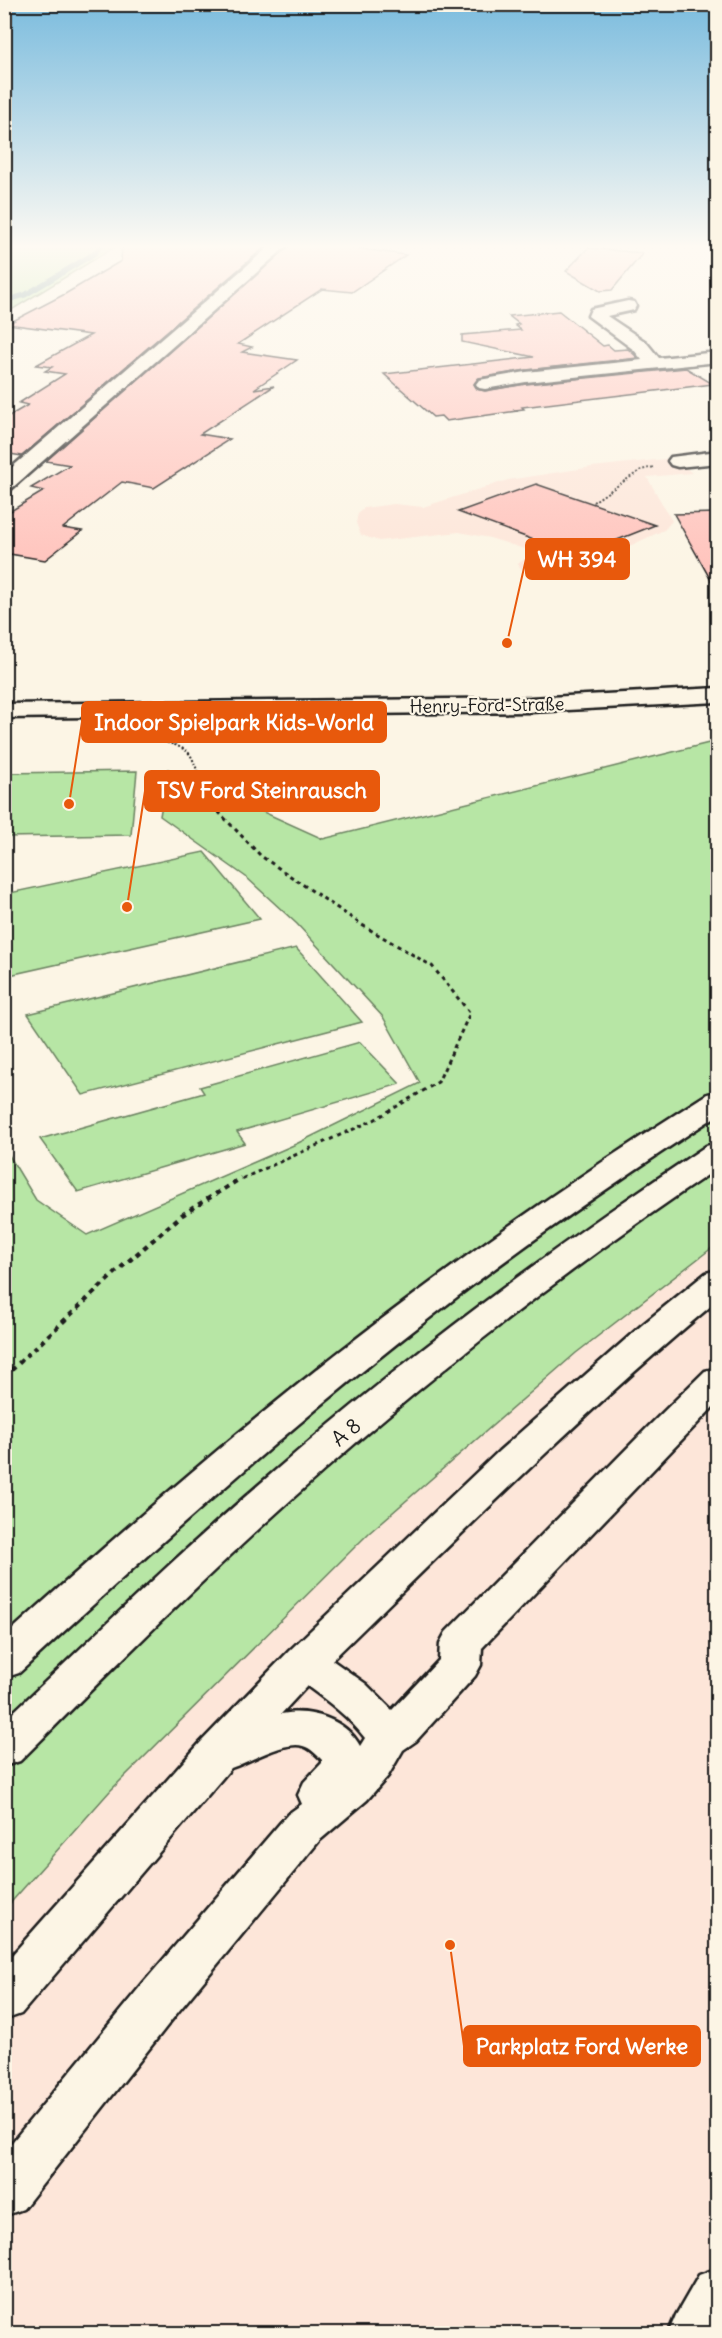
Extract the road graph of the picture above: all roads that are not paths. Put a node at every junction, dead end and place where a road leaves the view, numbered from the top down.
1 (156, 354) edge
2 (647, 354) edge
3 (717, 357) edge
4 (654, 363) junction
5 (485, 384) dead end
6 (717, 457) edge
7 (670, 464) road end
8 (4, 485) edge
9 (717, 695) edge
10 (4, 711) edge
11 (717, 1101) edge
12 (717, 1153) edge
13 (717, 1281) edge
14 (717, 1380) edge
15 (4, 1662) edge
16 (304, 1662) junction
17 (387, 1738) junction
18 (4, 1749) edge
19 (216, 1755) junction
20 (304, 1827) junction
21 (4, 2000) edge
22 (4, 2192) edge
23 (717, 2294) edge
24 (695, 2334) edge

1 - 8 main road
2 - 4 main road
3 - 4 main road
4 - 5 main road
6 - 7 main road
9 - 10 main road, Henry-Ford-Straße
11 - 15 main road
12 - 18 main road, A 8 / A 8
13 - 16 main road
14 - 17 main road
16 - 17 main road
16 - 19 main road
17 - 20 main road
19 - 20 main road
19 - 21 main road
20 - 22 main road
23 - 24 main road

